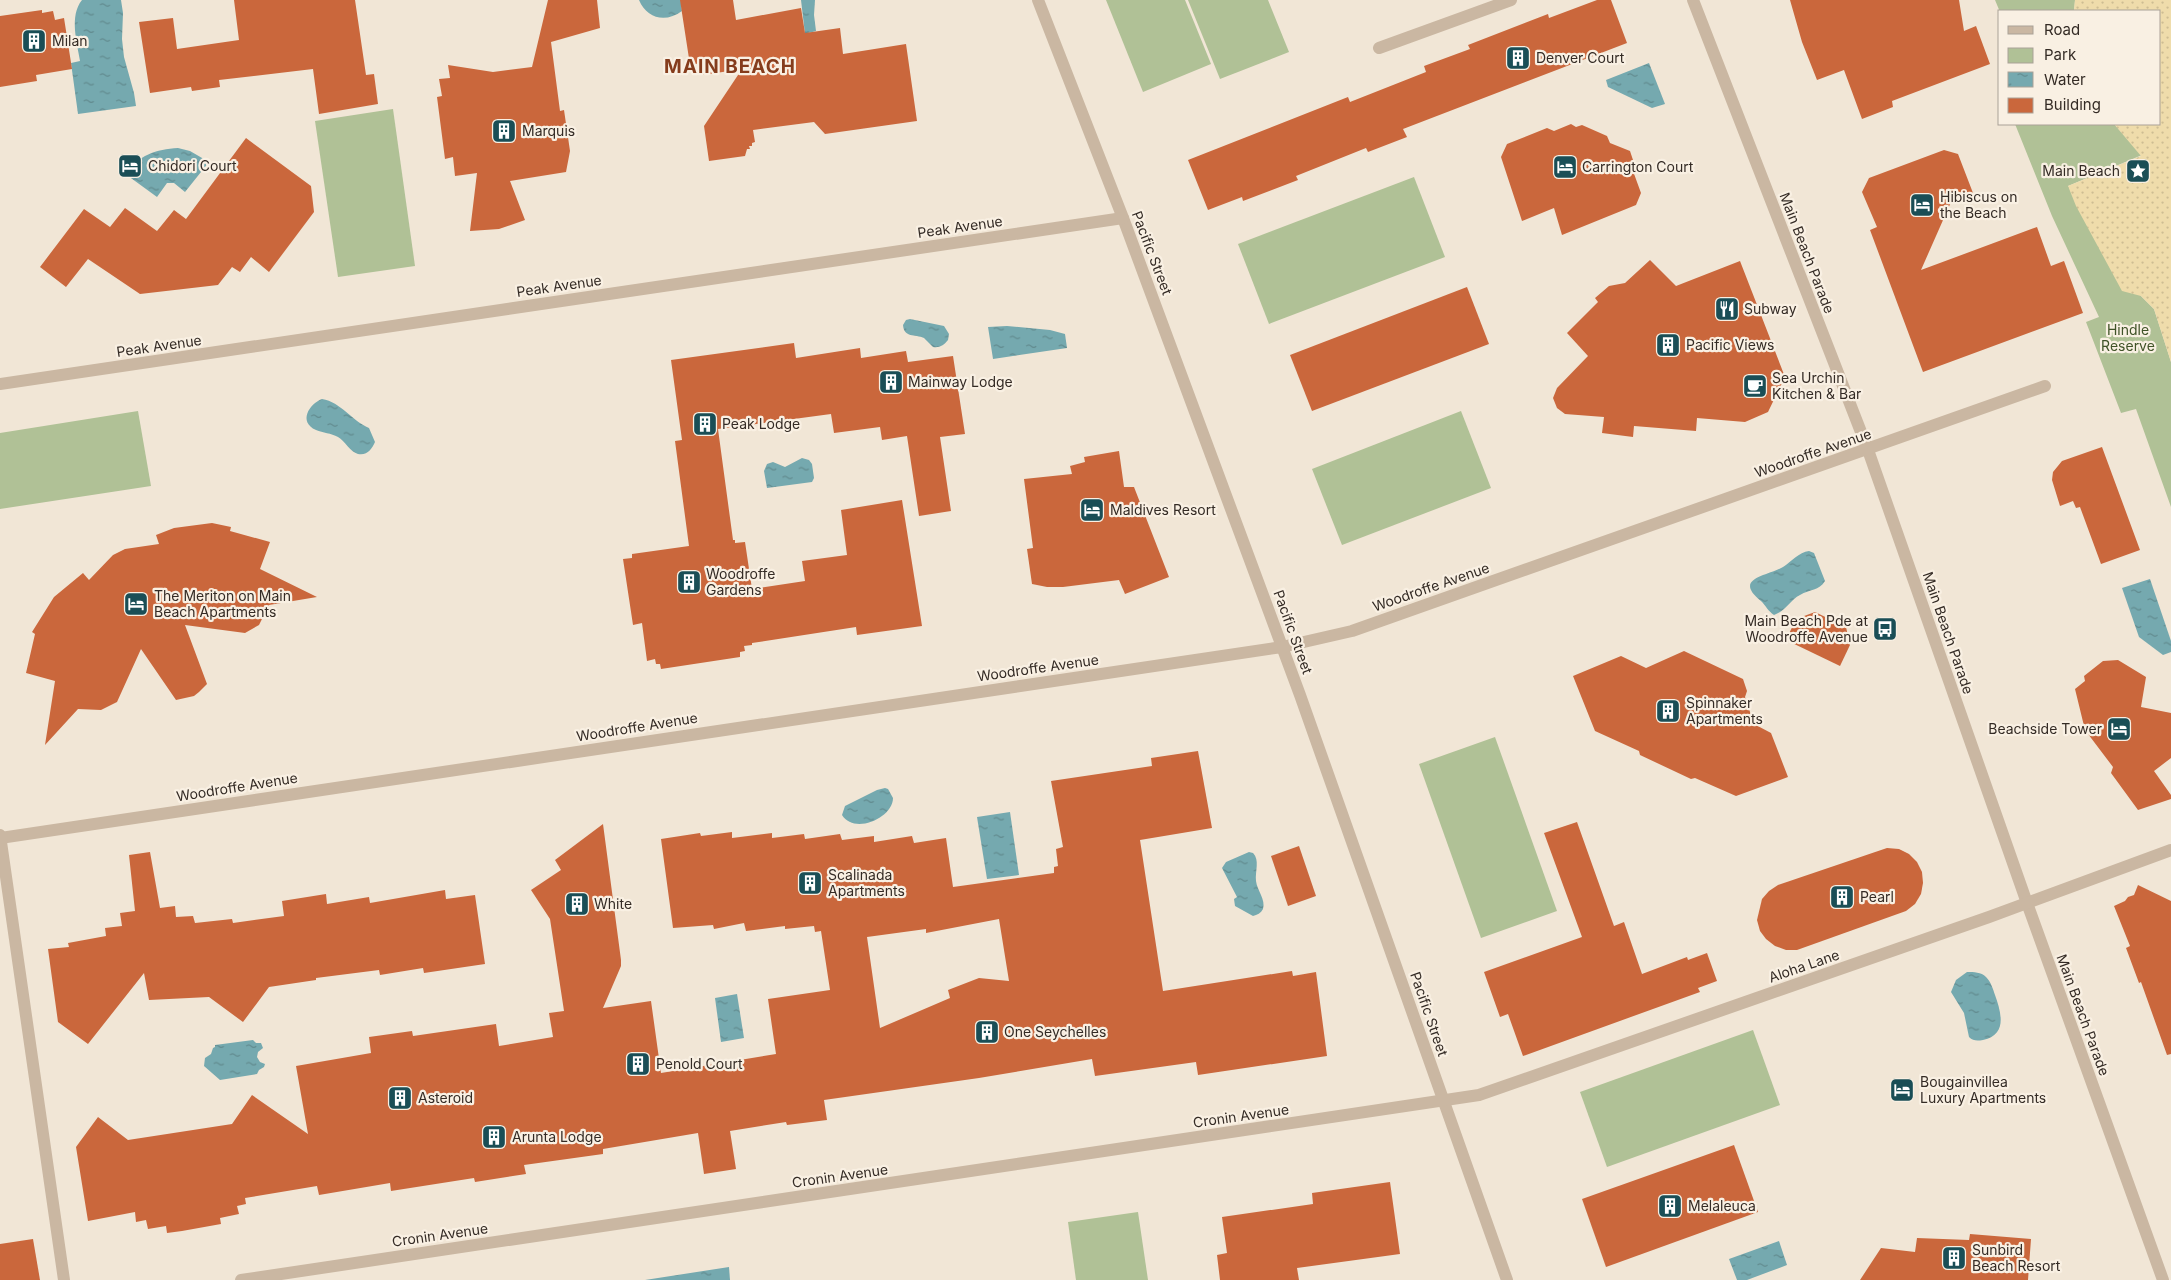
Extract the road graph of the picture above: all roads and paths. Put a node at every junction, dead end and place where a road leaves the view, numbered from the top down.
1 (1038, 0) edge
2 (1510, 0) edge
3 (1694, 0) edge
4 (1379, 48) dead end
5 (1123, 218) junction
6 (0, 384) edge
7 (2046, 386) dead end
8 (1868, 450) junction
9 (1282, 647) junction
10 (0, 837) edge
11 (2171, 850) edge
12 (2027, 904) junction
13 (1444, 1101) junction
14 (64, 1280) edge
15 (241, 1280) edge
16 (1507, 1280) edge
17 (2164, 1280) edge

1 - 5 street, Pacific Street
2 - 4 street
3 - 8 street, Main Beach Parade
5 - 6 street, Peak Avenue
5 - 9 street, Pacific Street
7 - 8 street, Woodroffe Avenue
8 - 9 street, Woodroffe Avenue
8 - 12 street, Main Beach Parade
9 - 10 street, Woodroffe Avenue
9 - 13 street, Pacific Street
10 - 14 street
11 - 12 street, Aloha Lane
12 - 13 street, Aloha Lane
12 - 17 street, Main Beach Parade
13 - 15 street, Cronin Avenue
13 - 16 street, Pacific Street

